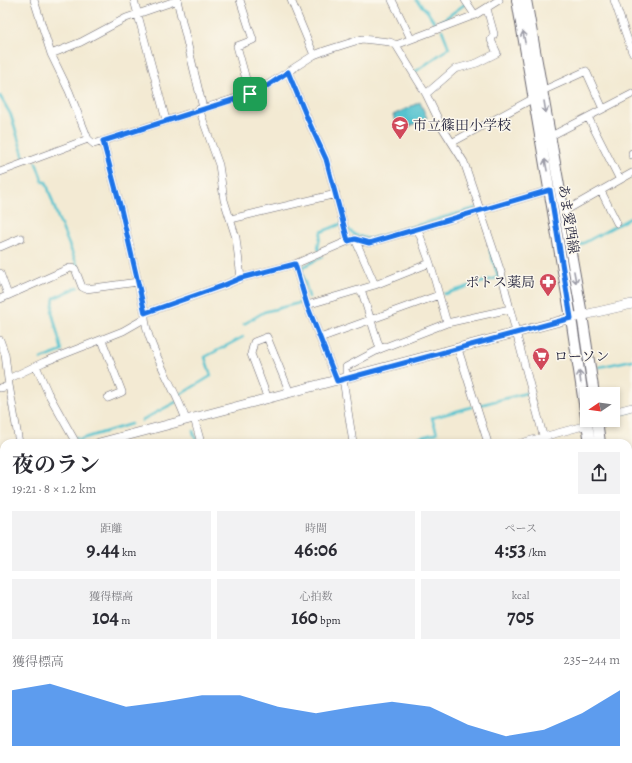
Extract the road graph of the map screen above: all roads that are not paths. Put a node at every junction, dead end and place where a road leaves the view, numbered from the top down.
1 (34, 0) edge
2 (134, 0) edge
3 (178, 0) edge
4 (240, 0) edge
5 (291, 0) edge
6 (392, 0) edge
7 (465, 0) edge
8 (499, 0) edge
9 (517, 0) edge
10 (526, 0) edge
11 (614, 0) edge
12 (487, 9) junction
13 (138, 14) junction
14 (475, 15) junction
15 (411, 40) junction
16 (396, 45) junction
17 (632, 52) edge
18 (51, 54) junction
19 (314, 55) junction
20 (288, 72) junction
21 (250, 94) junction
22 (426, 94) junction
23 (538, 94) junction
24 (632, 94) edge
25 (201, 108) junction
26 (603, 109) junction
27 (588, 117) junction
28 (166, 120) junction
29 (550, 137) junction
30 (88, 139) junction
31 (103, 141) junction
32 (453, 142) junction
33 (0, 172) edge
34 (632, 173) edge
35 (620, 180) junction
36 (550, 190) junction
37 (602, 190) junction
38 (336, 194) junction
39 (480, 211) junction
40 (563, 212) junction
41 (231, 219) junction
42 (618, 223) dead end
43 (418, 230) junction
44 (21, 238) dead end
45 (355, 239) junction
46 (348, 241) junction
47 (0, 247) edge
48 (430, 263) junction
49 (295, 264) junction
50 (0, 273) edge
51 (241, 278) junction
52 (138, 282) junction
53 (375, 285) junction
54 (361, 289) junction
55 (8, 295) junction
56 (439, 295) junction
57 (0, 299) edge
58 (632, 304) edge
59 (307, 305) junction
60 (510, 309) junction
61 (582, 315) junction
62 (145, 316) junction
63 (571, 318) junction
64 (371, 320) junction
65 (447, 324) junction
66 (517, 333) junction
67 (320, 338) junction
68 (0, 340) edge
69 (102, 340) junction
70 (458, 349) junction
71 (380, 350) junction
72 (3, 359) edge
73 (36, 366) junction
74 (342, 379) junction
75 (8, 383) junction
76 (581, 387) edge
77 (593, 387) edge
78 (0, 388) edge
79 (290, 393) junction
80 (108, 398) dead end
81 (268, 399) junction
82 (632, 407) edge
83 (620, 410) edge
84 (190, 419) junction
85 (581, 427) edge
86 (587, 427) edge
87 (598, 427) edge
88 (18, 439) edge
89 (74, 439) edge
90 (114, 439) edge
91 (199, 439) edge
92 (352, 439) edge
93 (487, 439) edge
94 (545, 439) edge
95 (548, 439) edge
96 (589, 439) edge
97 (599, 439) edge

1 - 18 street
2 - 13 street
3 - 13 street
3 - 25 street
4 - 21 street
5 - 19 street
6 - 15 street
7 - 14 street
8 - 12 street
23 -> 9 main road, あま愛西線
10 - 23 main road, あま愛西線
11 - 17 street
12 - 14 street
12 - 22 street
13 - 18 street
13 - 28 street
14 - 15 street
15 - 16 street
16 - 19 street
16 - 22 street
18 - 30 street
19 - 20 street
20 - 21 street
20 - 38 street
21 - 25 street
22 - 32 street
23 - 26 street
23 -> 29 main road, あま愛西線
23 - 32 street
36 -> 23 main road, あま愛西線
24 - 26 street
25 - 28 street
25 - 41 street
26 - 27 street
27 - 29 street
27 - 35 street
28 - 31 street
29 - 40 main road, あま愛西線
30 - 31 street
30 - 33 street
31 - 52 street
32 - 39 street
34 - 35 street
35 - 37 street
36 - 39 street
36 - 63 main road, あま愛西線
37 - 40 street
37 - 42 street
38 - 41 street
38 - 46 street
39 - 43 street
39 - 60 street
40 -> 61 main road, あま愛西線
41 - 51 street
43 - 45 street
43 - 48 street
44 - 47 street
45 - 46 street
45 - 53 street
46 - 49 street
48 - 53 street
48 - 56 street
49 - 51 street
49 - 59 street
50 - 55 street
51 - 62 street
52 - 55 street
52 - 62 street
53 - 54 street
54 - 59 street
54 - 64 street
55 - 57 street
56 - 64 street
56 - 65 street
58 - 61 street
59 - 67 street
60 - 65 street
60 - 66 street
61 - 63 street
61 - 77 main road, あま愛西線
62 - 69 street
62 - 84 street
63 - 66 street
76 -> 63 main road, あま愛西線
64 - 67 street
64 - 71 street
65 - 71 street
66 - 70 street
66 - 94 street
67 - 74 street
68 - 72 street
69 - 73 street
69 - 80 street
70 - 74 street
70 - 93 street
71 - 74 street
72 - 75 street
73 - 75 street
73 - 89 street
74 - 79 street
74 - 92 street
75 - 78 street
75 - 88 street
79 - 81 street
79 - 81 street
81 - 84 street
82 - 83 street
84 - 90 street
84 - 91 street
85 - 95 street
86 - 96 main road, あま愛西線
87 - 97 main road

